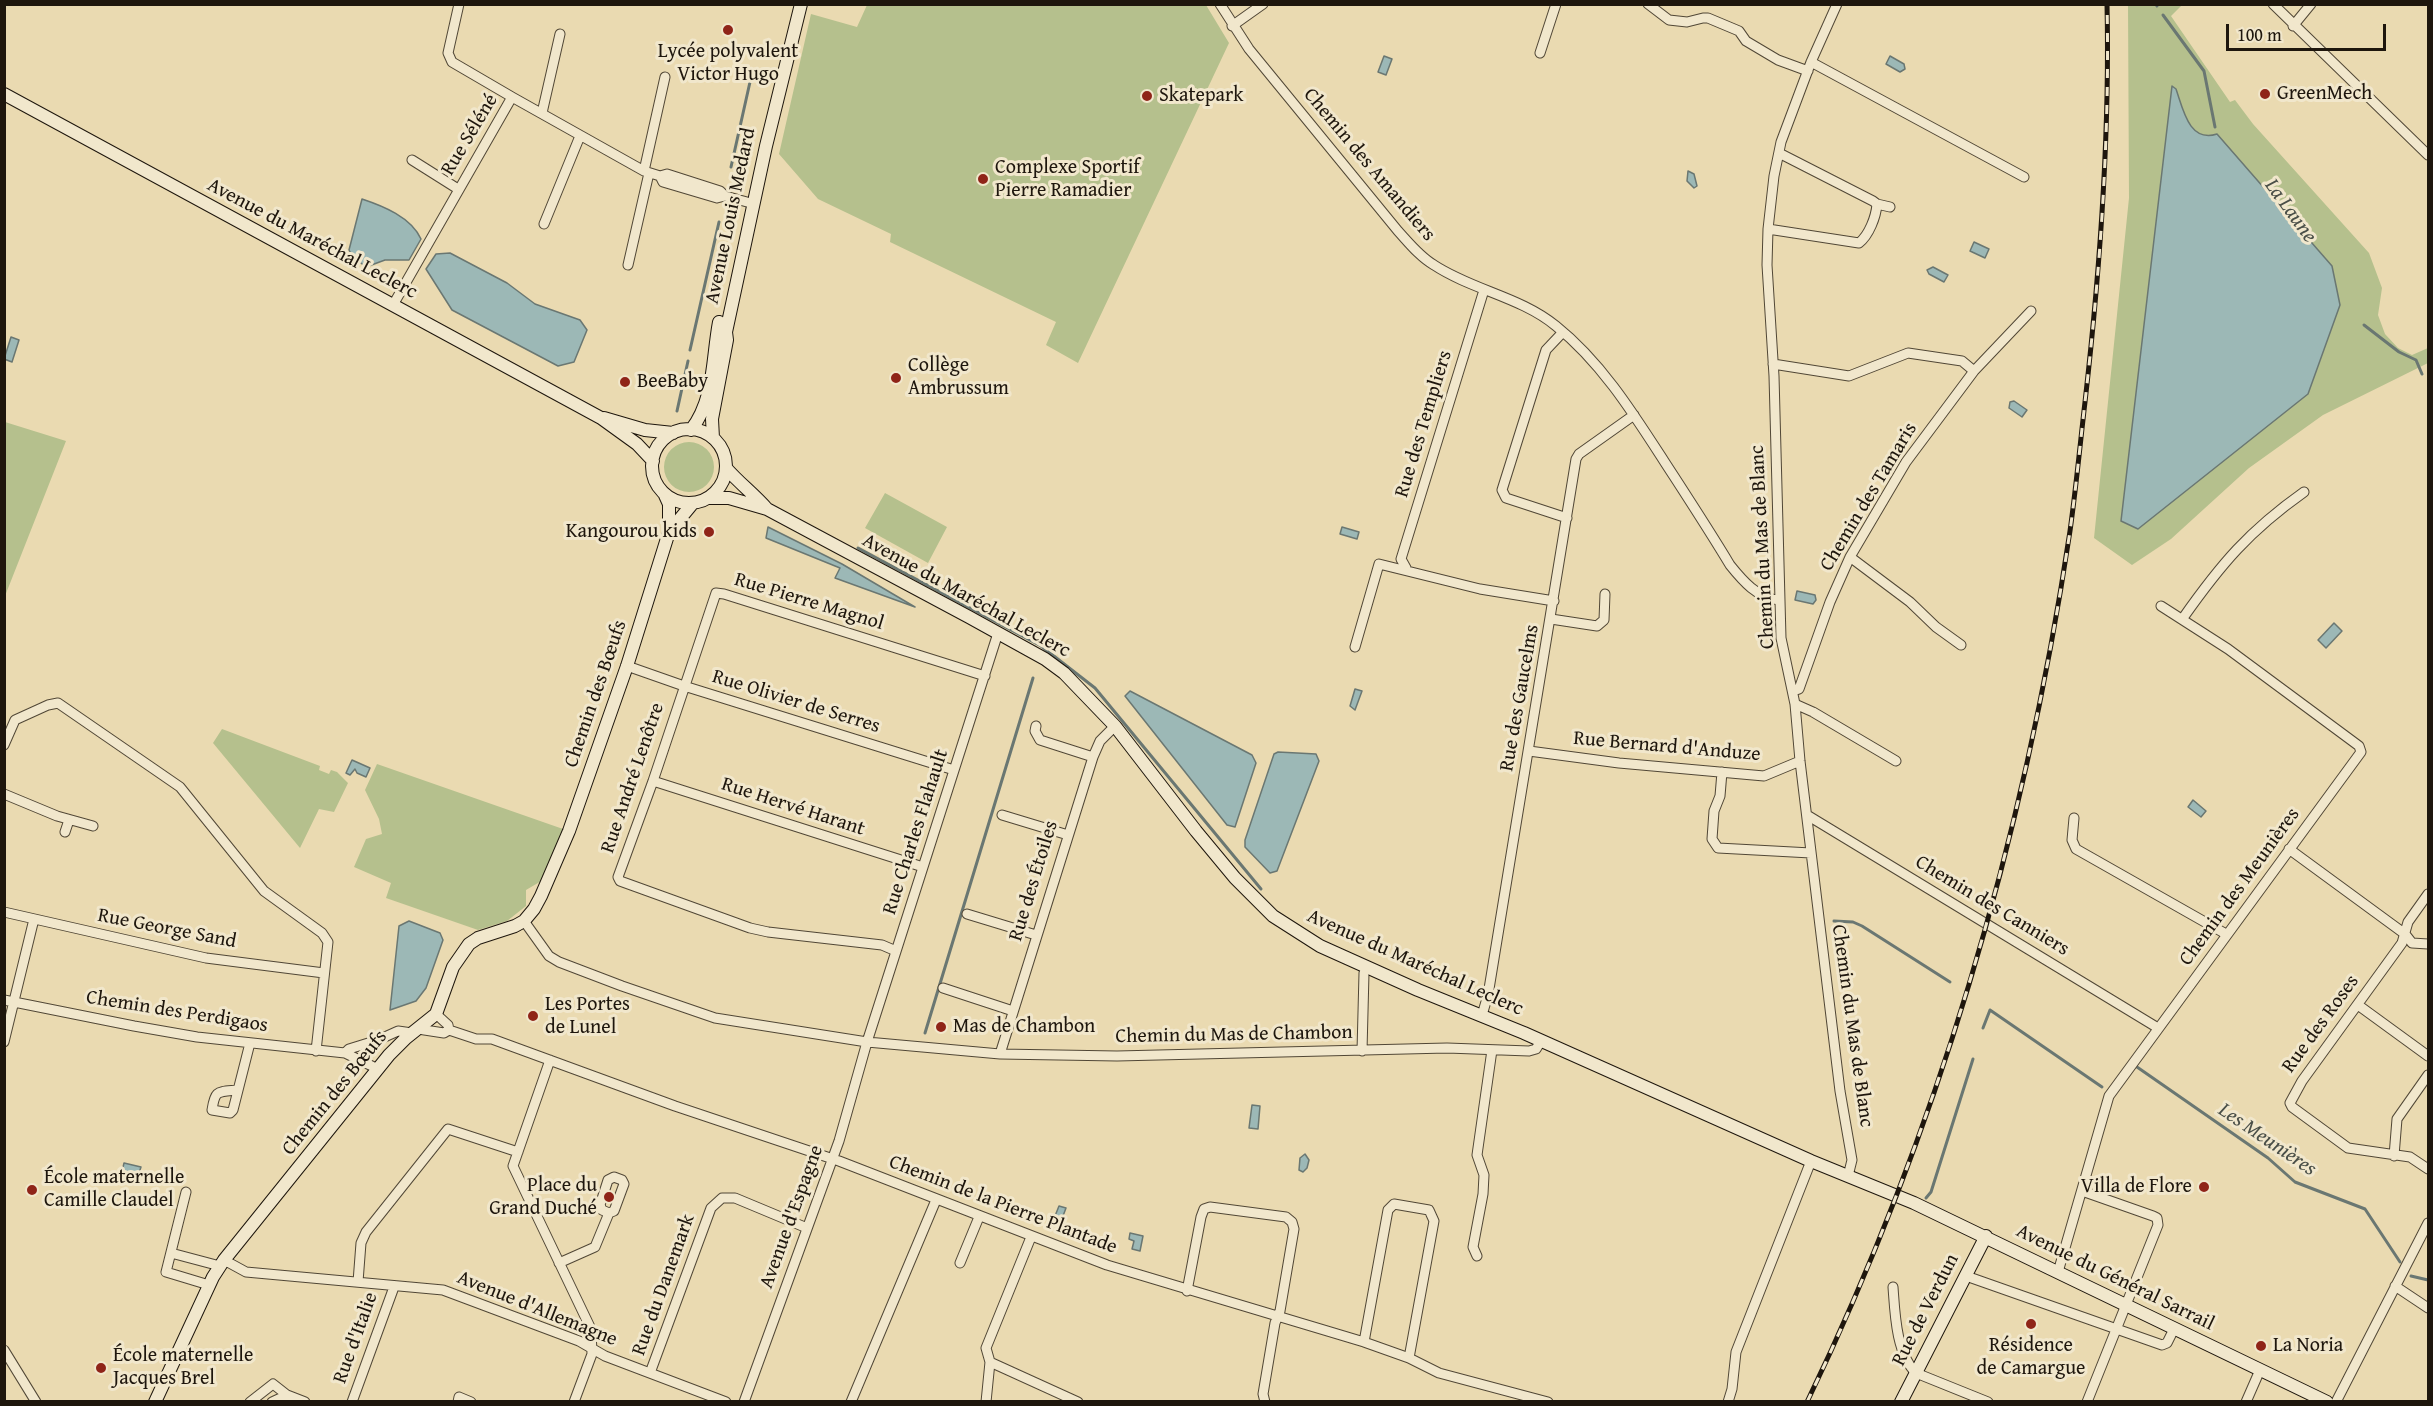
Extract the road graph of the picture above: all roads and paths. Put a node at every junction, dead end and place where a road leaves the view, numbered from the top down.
1 (459, 4) edge
2 (792, 4) edge
3 (801, 4) edge
4 (1220, 4) edge
5 (1263, 4) edge
6 (1556, 4) edge
7 (1648, 4) edge
8 (1837, 4) edge
9 (2273, 4) edge
10 (2312, 4) edge
11 (1232, 26) junction
12 (2293, 26) junction
13 (560, 34) dead end
14 (1540, 53) dead end
15 (1809, 66) junction
16 (665, 77) dead end
17 (4, 94) edge
18 (512, 97) junction
19 (542, 113) junction
20 (580, 136) junction
21 (1779, 153) junction
22 (2428, 155) edge
23 (411, 160) dead end
24 (647, 172) junction
25 (2024, 177) dead end
26 (458, 189) junction
27 (747, 202) junction
28 (1877, 204) junction
29 (1890, 207) dead end
30 (544, 224) dead end
31 (1767, 229) junction
32 (628, 266) dead end
33 (1484, 290) junction
34 (393, 305) junction
35 (2031, 311) dead end
36 (1563, 332) junction
37 (1773, 364) junction
38 (1974, 372) junction
39 (1634, 415) junction
40 (601, 418) junction
41 (691, 430) junction
42 (673, 433) junction
43 (713, 438) junction
44 (653, 461) junction
45 (726, 468) junction
46 (2304, 492) dead end
47 (664, 493) junction
48 (709, 498) junction
49 (693, 503) junction
50 (767, 509) junction
51 (1568, 518) junction
52 (669, 532) junction
53 (1850, 557) junction
54 (1406, 568) junction
55 (1605, 594) dead end
56 (1779, 600) junction
57 (1554, 601) junction
58 (2161, 606) dead end
59 (2183, 618) junction
60 (1551, 619) junction
61 (998, 633) junction
62 (1961, 645) dead end
63 (1355, 647) dead end
64 (627, 666) junction
65 (985, 676) junction
66 (684, 686) junction
67 (1793, 691) junction
68 (1795, 704) junction
69 (1036, 726) dead end
70 (1115, 726) junction
71 (4, 744) edge
72 (1529, 751) junction
73 (1093, 757) junction
74 (1800, 761) junction
75 (1896, 761) dead end
76 (954, 770) junction
77 (1722, 772) junction
78 (653, 782) junction
79 (4, 794) edge
80 (1002, 814) dead end
81 (1807, 815) junction
82 (2074, 819) dead end
83 (69, 820) junction
84 (93, 826) dead end
85 (65, 832) dead end
86 (1068, 835) junction
87 (2289, 849) junction
88 (1811, 853) junction
89 (923, 867) junction
90 (2428, 894) edge
91 (4, 912) edge
92 (967, 914) dead end
93 (34, 920) junction
94 (524, 921) junction
95 (2226, 934) junction
96 (2405, 934) junction
97 (1036, 935) junction
98 (2428, 944) edge
99 (896, 951) junction
100 (1367, 967) junction
101 (324, 973) junction
102 (943, 988) dead end
103 (9, 1001) edge
104 (2358, 1005) junction
105 (1013, 1011) junction
106 (436, 1014) junction
107 (1482, 1015) junction
108 (2158, 1028) junction
109 (449, 1029) junction
110 (415, 1031) junction
111 (378, 1040) junction
112 (1541, 1041) junction
113 (4, 1042) edge
114 (867, 1042) junction
115 (250, 1043) junction
116 (1492, 1050) junction
117 (316, 1051) junction
118 (1362, 1051) junction
119 (345, 1053) junction
120 (999, 1054) junction
121 (389, 1055) junction
122 (2428, 1056) edge
123 (550, 1060) junction
124 (378, 1069) junction
125 (2428, 1075) edge
126 (237, 1090) dead end
127 (518, 1152) junction
128 (2394, 1156) junction
129 (833, 1159) junction
130 (1811, 1161) junction
131 (2428, 1169) edge
132 (1848, 1176) junction
133 (1885, 1191) joint
134 (2082, 1191) junction
135 (186, 1192) dead end
136 (936, 1200) junction
137 (609, 1213) dead end
138 (979, 1216) junction
139 (2428, 1223) edge
140 (807, 1228) junction
141 (1031, 1236) junction
142 (1986, 1236) junction
143 (171, 1252) junction
144 (1477, 1256) dead end
145 (222, 1263) junction
146 (559, 1263) junction
147 (960, 1263) dead end
148 (2058, 1272) junction
149 (1966, 1276) junction
150 (358, 1282) junction
151 (209, 1285) junction
152 (2395, 1286) junction
153 (394, 1287) junction
154 (1893, 1287) dead end
155 (1187, 1291) junction
156 (2127, 1306) junction
157 (2428, 1308) edge
158 (1278, 1317) junction
159 (2117, 1328) junction
160 (2174, 1329) junction
161 (1364, 1342) junction
162 (591, 1348) junction
163 (4, 1350) edge
164 (1409, 1358) junction
165 (990, 1362) junction
166 (2260, 1370) junction
167 (650, 1373) junction
168 (1916, 1373) junction
169 (287, 1395) junction
170 (36, 1401) edge
171 (155, 1401) edge
172 (250, 1401) edge
173 (272, 1401) edge
174 (305, 1401) edge
175 (352, 1401) edge
176 (458, 1401) edge
177 (471, 1401) edge
178 (574, 1401) edge
179 (726, 1401) edge
180 (744, 1401) edge
181 (850, 1401) edge
182 (986, 1401) edge
183 (1078, 1401) edge
184 (1264, 1401) edge
185 (1548, 1401) edge
186 (1728, 1401) edge
187 (1901, 1401) edge
188 (1988, 1401) edge
189 (2087, 1401) edge
190 (2246, 1401) edge
191 (2327, 1401) edge
192 (2336, 1401) edge

1 - 18 street
2 - 27 main road, Avenue Louis Medard
3 - 43 main road, Avenue Louis Medard
4 - 11 street, Chemin des Amandiers
5 - 11 street
6 - 14 street
7 - 15 street
8 - 15 street, Chemin du Mas de Blanc
9 - 12 street
10 - 12 street
11 - 33 street, Chemin des Amandiers
12 - 22 street
13 - 19 street
15 - 21 street, Chemin du Mas de Blanc
15 - 25 street
16 - 24 street
17 - 34 main road, Avenue du Maréchal Leclerc
18 - 19 street, Rue Séléné
18 - 26 street, Rue Séléné
19 - 20 street, Rue Séléné
20 - 24 street, Rue Séléné
20 - 30 street
21 - 28 street
21 - 31 street, Chemin du Mas de Blanc
23 - 26 street
24 - 27 street, Rue Séléné
24 - 32 street
26 - 34 street, Rue Séléné
27 - 41 main road, Avenue Louis Medard
28 - 29 street
28 - 31 street
31 - 37 street, Chemin du Mas de Blanc
33 - 36 street, Chemin des Amandiers
33 - 54 street, Rue des Templiers
34 - 40 main road, Avenue du Maréchal Leclerc
35 - 38 street, Chemin des Tamaris
36 - 39 street, Chemin des Amandiers
36 - 51 street
37 - 38 street
37 - 56 street, Chemin du Mas de Blanc
38 - 53 street, Chemin des Tamaris
39 - 51 street, Rue des Gaucelms
39 - 56 street, Chemin des Amandiers
40 - 42 main road, Avenue du Maréchal Leclerc
40 - 44 main road, Avenue du Maréchal Leclerc
41 - 42 main road
41 - 43 main road
42 - 44 main road
43 - 45 main road
44 - 47 main road
45 - 48 main road
45 - 50 main road, Avenue du Maréchal Leclerc
46 - 59 street
47 - 49 main road
47 - 52 main road, Chemin des Bœufs
48 - 49 main road
48 - 50 main road, Avenue du Maréchal Leclerc
49 - 52 main road, Chemin des Bœufs
50 - 61 main road, Avenue du Maréchal Leclerc
51 - 57 street, Rue des Gaucelms
52 - 64 main road, Chemin des Bœufs
53 - 62 street
53 - 67 street, Chemin des Tamaris
54 - 57 street
54 - 63 street
55 - 60 street
56 - 67 street, Chemin du Mas de Blanc
57 - 60 street, Rue des Gaucelms
58 - 59 street, Chemin des Meunières
59 - 87 street, Chemin des Meunières
60 - 72 street, Rue des Gaucelms
61 - 65 street, Rue Charles Flahault
61 - 70 main road, Avenue du Maréchal Leclerc
64 - 66 street, Rue Olivier de Serres
64 - 94 main road, Chemin des Bœufs
65 - 66 street, Rue Pierre Magnol
65 - 76 street, Rue Charles Flahault
66 - 76 street, Rue Olivier de Serres
66 - 78 street, Rue André Lenôtre
67 - 68 street, Chemin du Mas de Blanc
68 - 74 street, Chemin du Mas de Blanc
68 - 75 street
69 - 73 street
70 - 73 street, Rue des Étoiles
70 - 100 main road, Avenue du Maréchal Leclerc
71 - 101 street
72 - 77 street, Rue Bernard d'Anduze
72 - 107 street, Rue des Gaucelms
73 - 86 street, Rue des Étoiles
74 - 77 street, Rue Bernard d'Anduze
74 - 81 street, Chemin du Mas de Blanc
76 - 89 street, Rue Charles Flahault
77 - 88 street
78 - 89 street, Rue Hervé Harant
78 - 99 street, Rue André Lenôtre
79 - 83 street
80 - 86 street
81 - 88 street, Chemin du Mas de Blanc
81 - 108 street, Chemin des Canniers
82 - 95 street
83 - 84 street
83 - 85 street
86 - 97 street, Rue des Étoiles
87 - 95 street, Chemin des Meunières
87 - 96 street
88 - 132 street, Chemin du Mas de Blanc
89 - 99 street, Rue Charles Flahault
90 - 96 street, Rue des Roses
91 - 93 street, Rue George Sand
92 - 97 street
93 - 101 street, Rue George Sand
93 - 103 street
94 - 106 main road
94 - 114 street, Chemin du Mas de Chambon
95 - 108 street, Chemin des Meunières
96 - 98 street
96 - 104 street, Rue des Roses
97 - 105 street, Rue des Étoiles
99 - 114 street, Rue Charles Flahault
100 - 107 main road, Avenue du Maréchal Leclerc
100 - 118 street
101 - 117 street
102 - 105 street
103 - 113 street
103 - 115 street, Chemin des Perdigaos
104 - 122 street
104 - 128 street, Rue des Roses
105 - 120 street, Rue des Étoiles
106 - 109 street, Chemin de la Pierre Plantade
106 - 110 main road, Chemin des Bœufs
107 - 112 main road, Avenue du Maréchal Leclerc
108 - 134 street, Chemin des Meunières
109 - 110 street, Chemin de la Pierre Plantade
109 - 123 street, Chemin de la Pierre Plantade
110 - 111 street, Chemin des Perdigaos
110 - 121 main road, Chemin des Bœufs
111 - 119 street, Chemin des Perdigaos
111 - 121 street
112 - 116 street, Chemin du Mas de Chambon
112 - 130 main road, Avenue du Maréchal Leclerc
114 - 120 street, Chemin du Mas de Chambon
114 - 129 street, Avenue d'Espagne
115 - 117 street, Chemin des Perdigaos
115 - 126 street
116 - 118 street, Chemin du Mas de Chambon
116 - 144 street
117 - 119 street, Chemin des Perdigaos
118 - 120 street, Chemin du Mas de Chambon
119 - 124 street, Chemin des Perdigaos
121 - 124 main road, Chemin des Bœufs
123 - 127 street
123 - 129 street, Chemin de la Pierre Plantade
124 - 145 main road, Chemin des Bœufs
125 - 128 street
127 - 146 street
127 - 150 street
128 - 131 street, Rue des Roses
129 - 136 street, Chemin de la Pierre Plantade
129 - 140 street, Avenue d'Espagne
130 - 132 main road, Avenue du Maréchal Leclerc
130 - 186 street
132 - 133 main road, Avenue du Maréchal Leclerc
133 - 142 main road, Avenue du Général Sarrail
134 - 148 street, Chemin des Meunières
134 - 156 street
135 - 143 street
136 - 138 street, Chemin de la Pierre Plantade
136 - 181 street
137 - 146 street
138 - 141 street, Chemin de la Pierre Plantade
138 - 147 street
139 - 152 street
140 - 167 street, Rue du Danemark
140 - 180 street, Avenue d'Espagne
141 - 155 street, Chemin de la Pierre Plantade
141 - 165 street
142 - 148 main road, Avenue du Général Sarrail
142 - 149 main road, Rue de Verdun
143 - 145 street, Avenue d'Allemagne
143 - 151 street
145 - 150 street, Avenue d'Allemagne
145 - 151 main road, Chemin des Bœufs
146 - 162 street
148 - 156 main road, Avenue du Général Sarrail
149 - 159 street
149 - 168 main road, Rue de Verdun
150 - 153 street, Avenue d'Allemagne
151 - 171 main road, Chemin des Bœufs
152 - 157 street
152 - 192 street
153 - 162 street, Avenue d'Allemagne
153 - 175 street, Rue d'Italie
154 - 168 street
155 - 158 street, Chemin de la Pierre Plantade
155 - 158 street
156 - 159 street
156 - 160 main road, Avenue du Général Sarrail
158 - 161 street, Chemin de la Pierre Plantade
158 - 184 street
159 - 160 street
159 - 189 street
160 - 166 main road, Avenue du Général Sarrail
161 - 164 street, Chemin de la Pierre Plantade
161 - 164 street
162 - 167 street, Avenue d'Allemagne
162 - 178 street
163 - 170 street
164 - 185 street, Chemin de la Pierre Plantade
165 - 182 street
165 - 183 street
166 - 190 street
166 - 191 main road, Avenue du Général Sarrail
167 - 179 street, Avenue d'Allemagne
168 - 187 main road, Rue de Verdun
168 - 188 street
169 - 172 street
169 - 173 street
169 - 174 street
176 - 177 street

